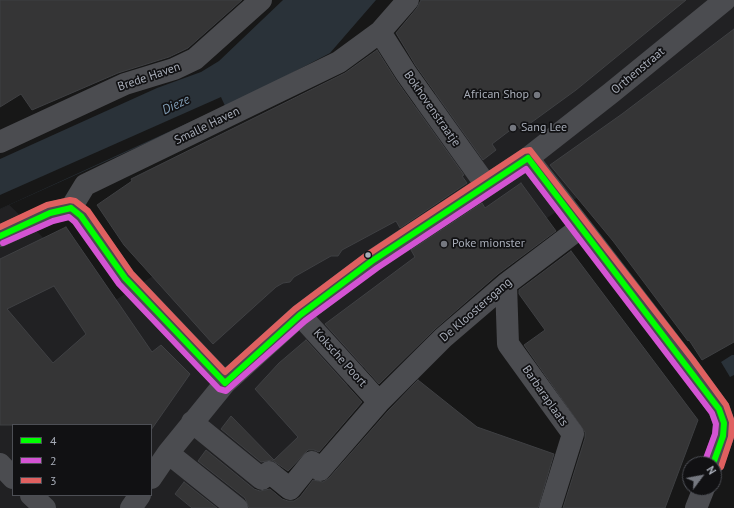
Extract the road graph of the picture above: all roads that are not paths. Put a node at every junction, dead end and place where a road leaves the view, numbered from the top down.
1 (261, 0) edge
2 (408, 0) edge
3 (725, 0) edge
4 (380, 32) junction
5 (0, 142) edge
6 (528, 158) junction
7 (486, 185) junction
8 (71, 208) junction
9 (580, 228) junction
10 (0, 236) edge
11 (506, 284) junction
12 (300, 315) junction
13 (225, 383) junction
14 (379, 402) junction
15 (192, 422) junction
16 (729, 435) edge
17 (168, 453) junction
18 (717, 456) edge
19 (0, 464) edge
20 (12, 477) edge
21 (152, 477) edge
22 (32, 496) edge
23 (139, 496) edge
24 (701, 496) edge
25 (551, 505) edge
26 (45, 508) edge
27 (131, 508) edge
28 (237, 508) edge
29 (696, 508) edge

1 - 5 street, Brede Haven
2 - 4 street, Smalle Haven
3 - 6 street, Orthenstraat
4 - 7 street, Bokhovenstraatje
4 - 8 street, Smalle Haven
6 - 7 street, Orthenstraat
6 - 9 street
7 - 12 street, Orthenstraat
8 - 10 street
8 - 13 street
9 - 11 street, De Kloostersgang
9 - 16 street
11 - 14 street, De Kloostersgang
11 - 25 street, Barbaraplaats
12 - 13 street, Orthenstraat
12 - 14 street, Koksche Poort
13 - 15 street, Orthenstraat
14 - 15 street, De Kloostersgang
15 - 17 street, Orthenstraat
16 - 18 street
17 - 21 street, Orthenstraat
17 - 28 street
19 - 20 street
22 - 26 street
23 - 27 street
24 - 29 street

